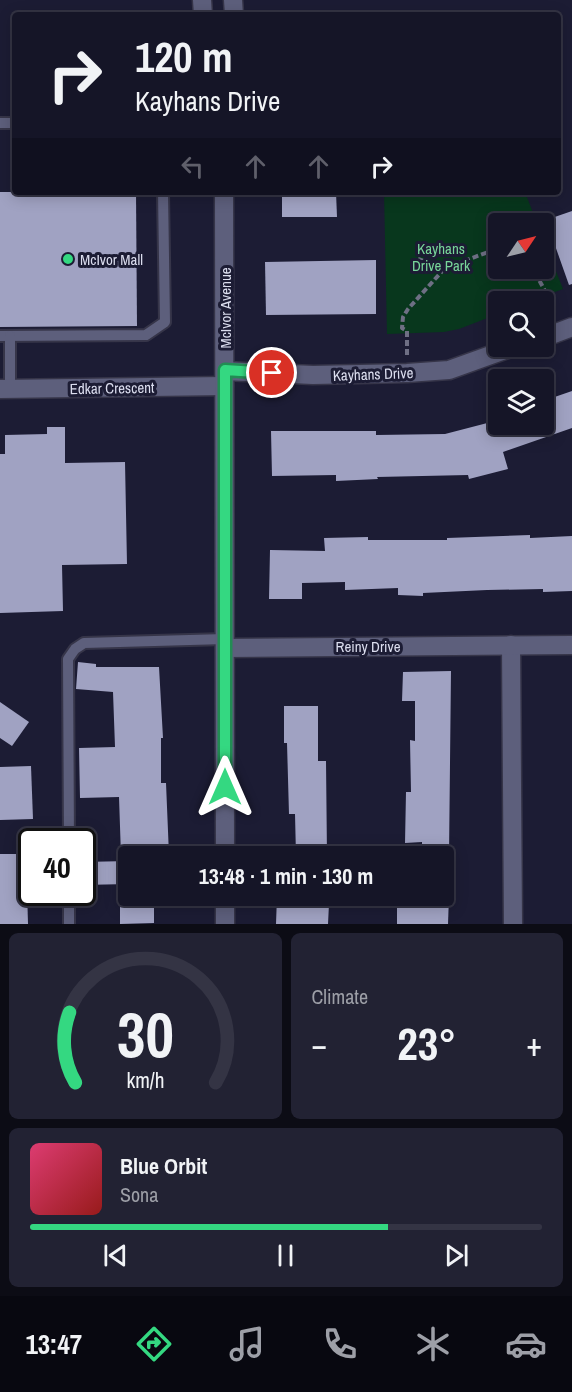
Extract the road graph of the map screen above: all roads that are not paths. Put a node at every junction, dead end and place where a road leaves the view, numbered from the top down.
1 (163, 195) edge
2 (224, 195) edge
3 (5, 336) edge
4 (488, 356) edge
5 (225, 378) junction
6 (5, 389) edge
7 (225, 643) junction
8 (511, 645) junction
9 (572, 645) edge
10 (69, 828) edge
11 (225, 846) edge
12 (69, 906) edge
13 (225, 906) edge
14 (69, 924) edge
15 (225, 924) edge
16 (513, 924) edge

1 - 3 lane
2 - 5 street, McIvor Avenue
3 - 6 lane
4 - 5 street, Kayhans Drive
5 - 6 street, Edkar Crescent
5 - 7 street, McIvor Avenue
7 - 8 street, Reiny Drive
7 - 10 lane
7 - 11 street, McIvor Avenue
8 - 9 street, Reiny Drive
8 - 16 street
12 - 14 lane
13 - 15 street

